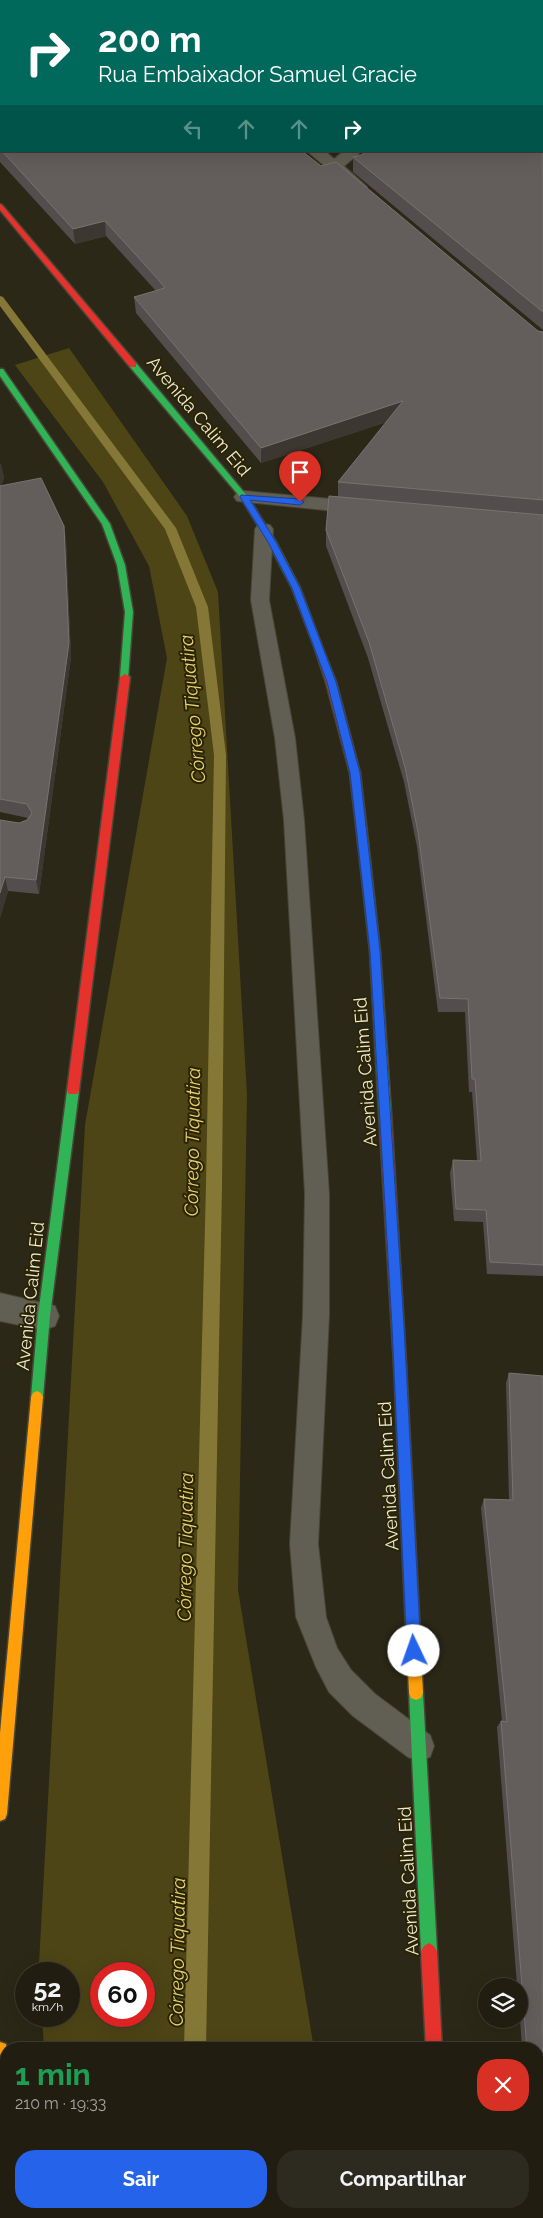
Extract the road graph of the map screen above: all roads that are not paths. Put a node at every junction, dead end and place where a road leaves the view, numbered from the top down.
1 (316, 152) edge
2 (353, 152) edge
3 (334, 166) junction
4 (372, 198) edge
5 (0, 206) edge
6 (0, 371) edge
7 (244, 497) junction
8 (379, 509) edge
9 (264, 529) junction
10 (0, 1307) edge
11 (44, 1316) junction
12 (419, 1746) junction
13 (0, 1814) edge
14 (432, 2014) junction
15 (428, 2042) edge
16 (434, 2042) edge

1 - 3 street
2 - 3 street
3 - 4 street
5 - 7 main road, Avenida Calim Eid
6 - 11 main road, Avenida Calim Eid
7 - 8 street
7 - 9 main road, Avenida Calim Eid
9 - 12 main road, Avenida Calim Eid
9 - 12 lane
10 - 11 street
11 - 13 main road, Avenida Calim Eid
12 - 14 main road, Avenida Calim Eid
14 - 15 main road
14 - 16 main road, Avenida Calim Eid

